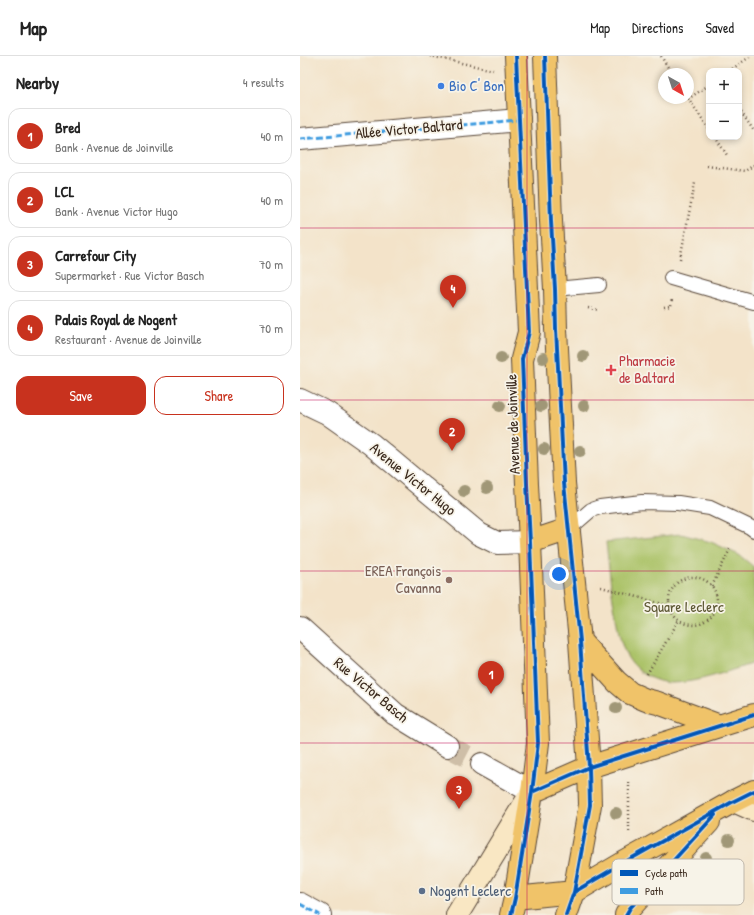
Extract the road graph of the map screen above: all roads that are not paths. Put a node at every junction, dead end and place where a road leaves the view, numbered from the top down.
1 (544, 56) edge
2 (517, 66) edge
3 (519, 120) junction
4 (300, 139) edge
5 (671, 278) dead end
6 (599, 285) dead end
7 (555, 289) junction
8 (754, 302) edge
9 (300, 400) edge
10 (569, 529) junction
11 (754, 530) edge
12 (530, 542) junction
13 (300, 628) edge
14 (580, 642) junction
15 (754, 714) edge
16 (720, 726) junction
17 (447, 746) tunnel mouth
18 (482, 764) tunnel mouth
19 (589, 767) junction
20 (754, 791) edge
21 (532, 792) junction
22 (727, 805) junction
23 (754, 810) edge
24 (630, 859) edge
25 (676, 859) edge
26 (612, 870) edge
27 (574, 892) junction
28 (300, 904) edge
29 (634, 905) edge
30 (513, 906) edge
31 (320, 915) edge
32 (457, 915) edge
33 (502, 915) edge
34 (566, 915) edge
35 (626, 915) edge

1 - 7 main road
2 - 3 main road, Avenue de Joinville
3 - 4 street, Allée Victor Baltard
3 - 12 main road, Avenue de Joinville
5 - 8 lane
6 - 7 lane
7 - 10 main road
9 - 12 street, Avenue Victor Hugo
10 - 11 lane
10 - 12 main road
10 - 14 main road
12 - 21 main road, Avenue de Joinville
13 - 17 street, Rue Victor Basch
14 - 16 main road
14 - 19 main road
15 - 16 main road
16 - 19 main road
18 - 21 street
19 - 21 main road
19 - 27 main road
20 - 22 main road
21 - 30 main road, Avenue de Joinville
21 - 32 main road
22 - 23 main road
22 - 24 main road
22 - 25 main road
26 - 27 main road
27 - 30 main road
27 - 34 main road
28 - 31 street
29 - 35 main road
30 - 33 main road

